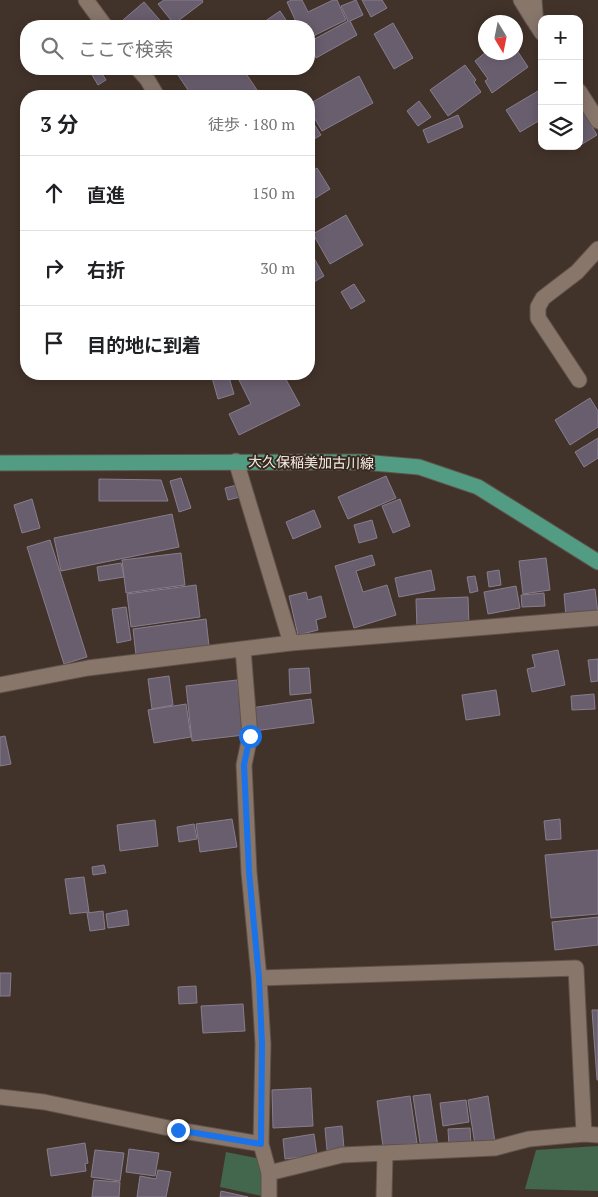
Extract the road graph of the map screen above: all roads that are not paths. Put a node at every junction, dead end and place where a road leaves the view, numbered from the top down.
1 (86, 0) edge
2 (521, 0) edge
3 (534, 0) edge
4 (101, 20) edge
5 (538, 23) edge
6 (538, 27) edge
7 (143, 75) edge
8 (153, 90) edge
9 (583, 97) edge
10 (598, 121) edge
11 (598, 249) edge
12 (579, 380) dead end
13 (236, 461) junction
14 (0, 463) edge
15 (598, 562) edge
16 (598, 618) edge
17 (291, 643) junction
18 (243, 649) junction
19 (0, 685) edge
20 (259, 978) junction
21 (0, 1097) edge
22 (591, 1134) edge
23 (261, 1144) junction
24 (385, 1154) junction
25 (269, 1173) junction
26 (269, 1197) edge
27 (384, 1197) edge

1 - 4 street
2 - 6 street
3 - 5 street
7 - 8 street
9 - 10 street
11 - 12 street
13 - 14 main road, 大久保稲美加古川線
13 - 15 main road, 大久保稲美加古川線
13 - 17 street
16 - 17 street
17 - 18 street
18 - 19 street
18 - 20 street
20 - 22 street
20 - 23 street
21 - 23 street
22 - 24 street
23 - 25 street
24 - 25 street
24 - 27 street
25 - 26 street

